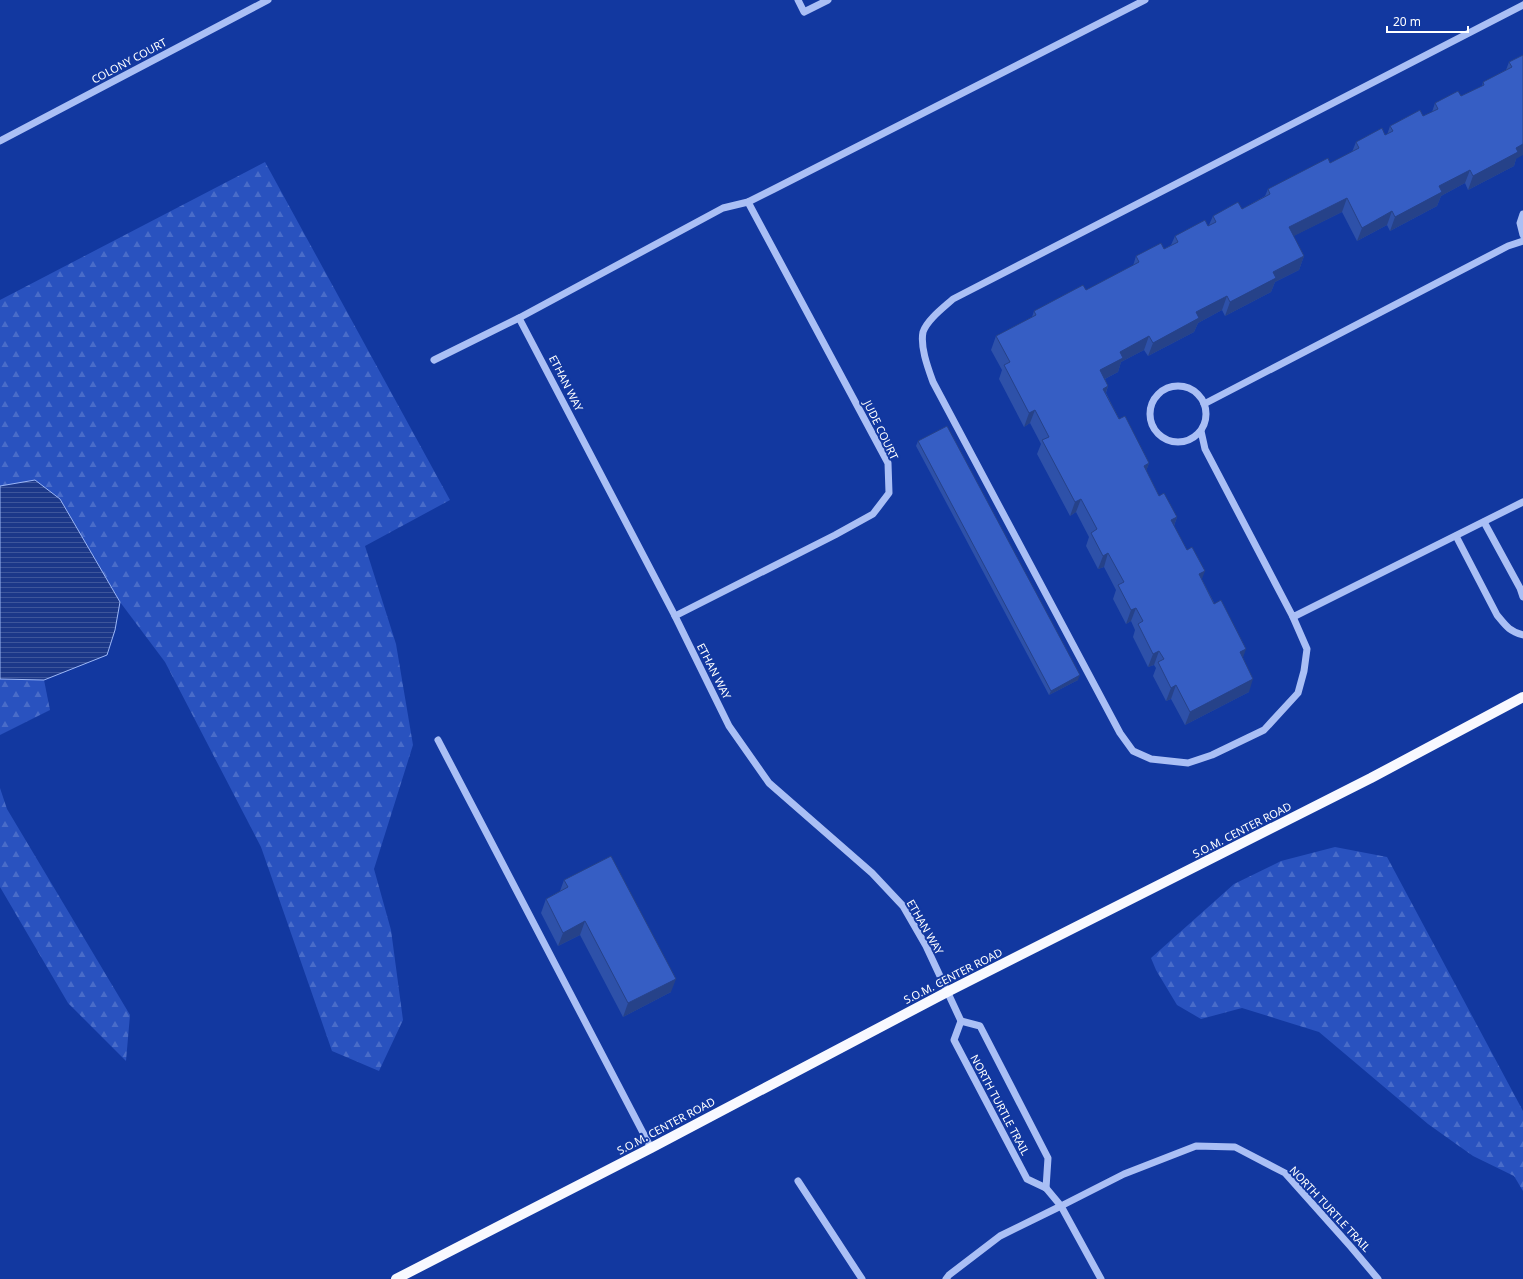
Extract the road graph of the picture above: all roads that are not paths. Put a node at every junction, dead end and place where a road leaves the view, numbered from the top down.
1 (268, 0) edge
2 (798, 0) edge
3 (828, 0) edge
4 (1145, 0) edge
5 (1523, 5) edge
6 (0, 141) edge
7 (748, 202) junction
8 (1523, 214) edge
9 (1523, 235) edge
10 (1523, 241) edge
11 (519, 318) junction
12 (434, 360) dead end
13 (1204, 404) junction
14 (1201, 431) junction
15 (1523, 502) edge
16 (1484, 522) junction
17 (1456, 536) junction
18 (1523, 597) edge
19 (675, 616) junction
20 (1293, 618) junction
21 (1523, 635) edge
22 (1523, 697) edge
23 (438, 740) dead end
24 (947, 992) junction
25 (961, 1021) junction
26 (651, 1148) junction
27 (798, 1181) dead end
28 (1046, 1188) junction
29 (1061, 1206) junction
30 (396, 1279) edge
31 (862, 1279) edge
32 (946, 1279) edge
33 (1101, 1279) edge
34 (1378, 1279) edge

1 - 6 street, COLONY COURT
2 - 3 street
4 - 7 street
5 - 20 street
7 - 11 street
7 - 19 street, JUDE COURT
8 - 9 street
10 - 13 street
11 - 12 street
11 - 19 street, ETHAN WAY
13 - 14 street
13 - 14 street
14 - 20 street
15 - 16 street
16 - 17 street
16 - 18 street
17 - 20 street
17 - 21 street
19 - 24 street, ETHAN WAY
22 - 24 main road, S.O.M. CENTER ROAD
23 - 26 street
24 - 25 street
24 - 26 main road, S.O.M. CENTER ROAD
25 - 28 street, NORTH TURTLE TRAIL
25 - 28 street, NORTH TURTLE TRAIL
26 - 30 main road, S.O.M. CENTER ROAD
27 - 31 street
28 - 29 street, NORTH TURTLE TRAIL
29 - 32 street
29 - 33 street
29 - 34 street, NORTH TURTLE TRAIL

